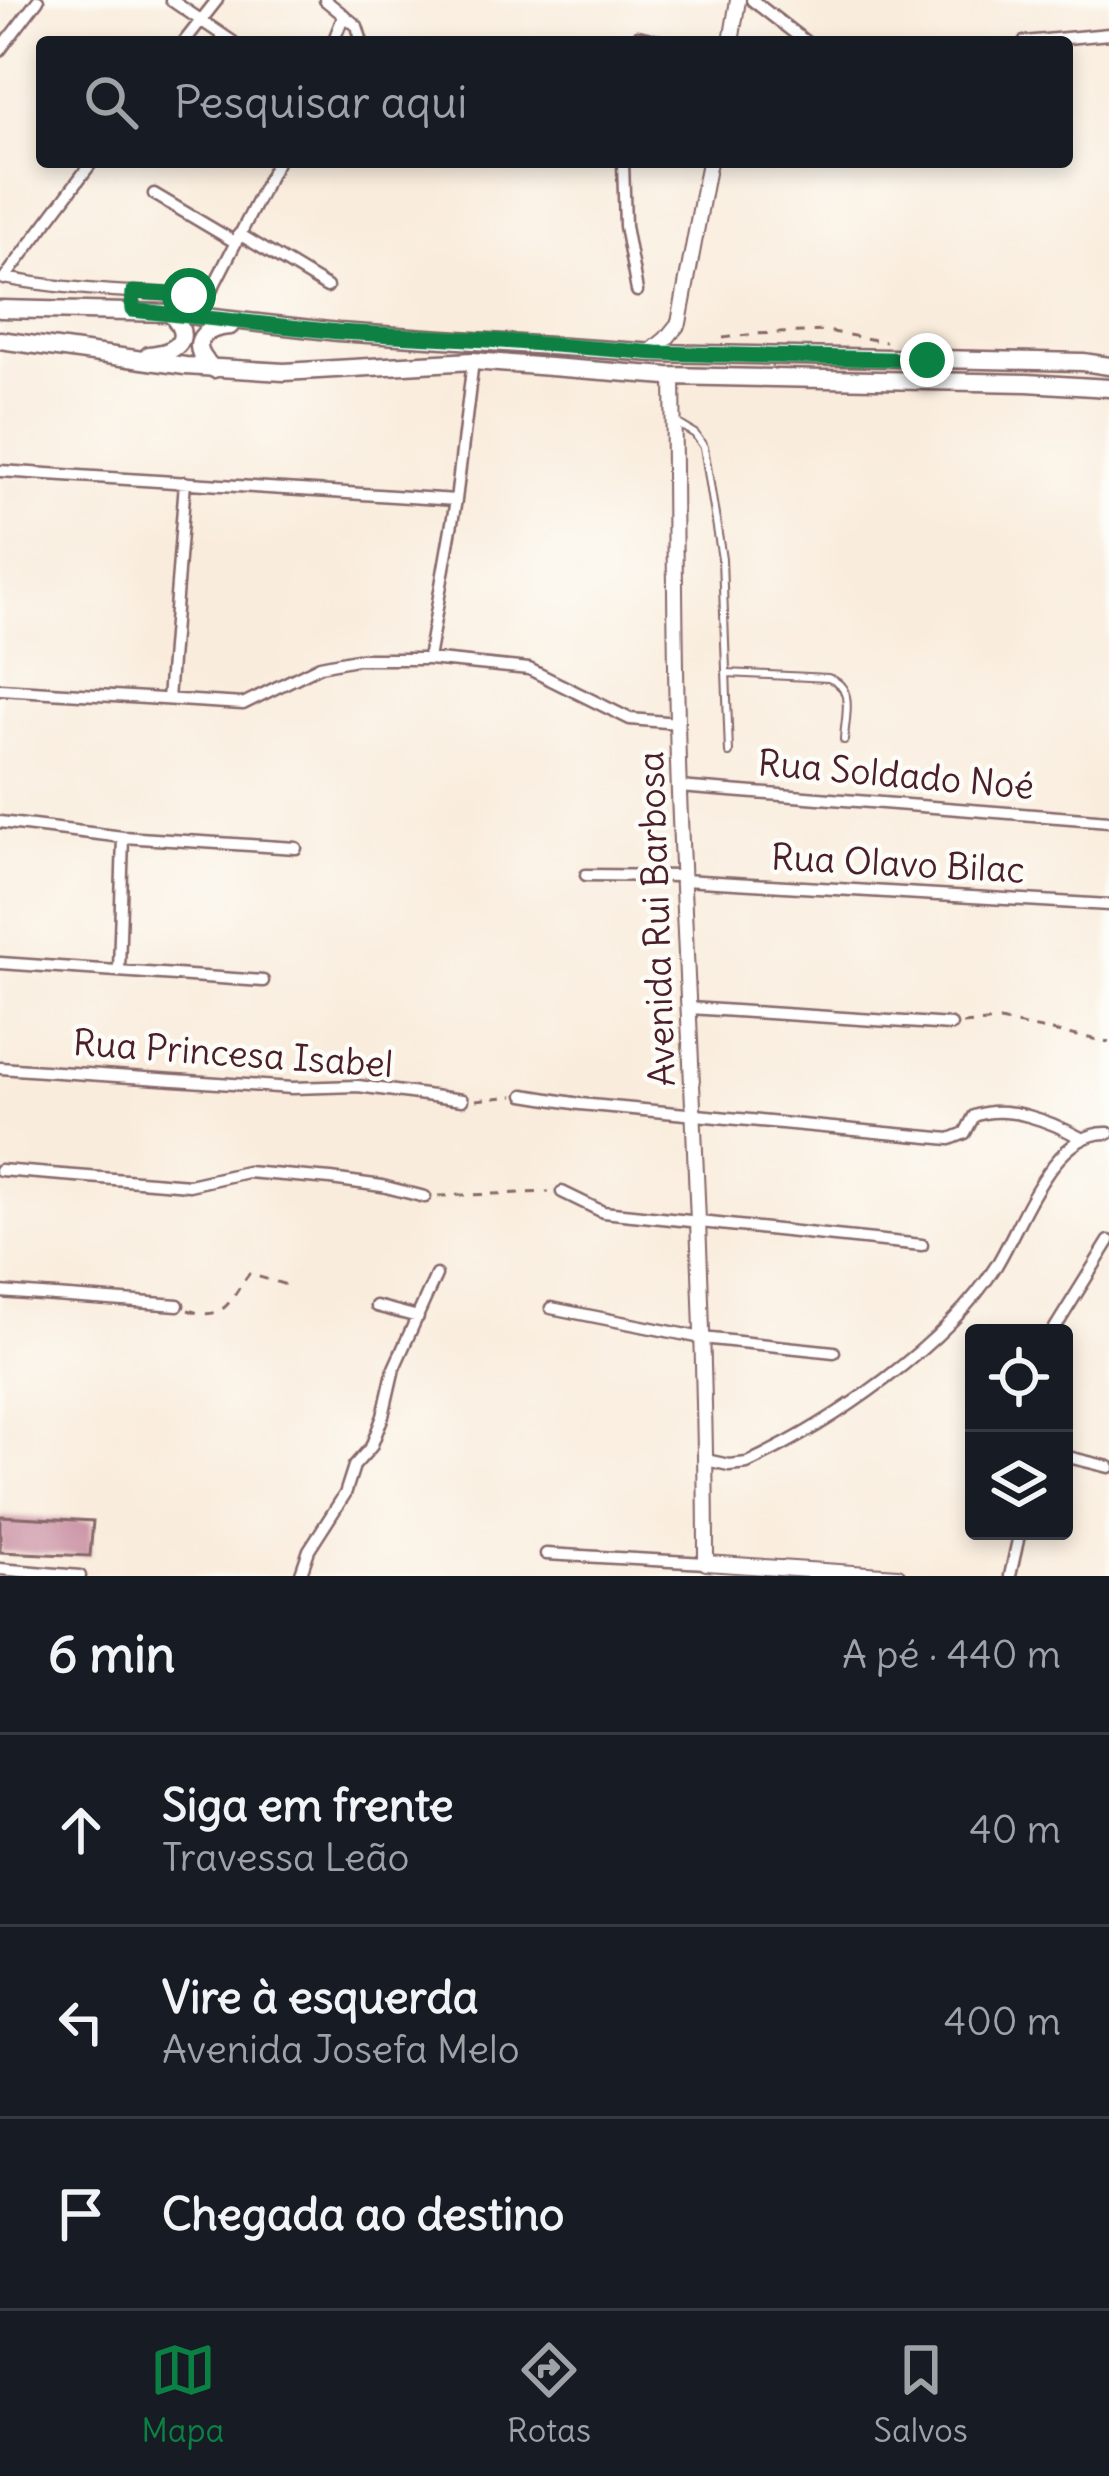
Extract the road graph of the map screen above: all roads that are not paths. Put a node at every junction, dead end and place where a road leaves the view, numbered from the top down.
1 (38, 0) edge
2 (171, 0) edge
3 (217, 0) edge
4 (325, 0) edge
5 (738, 0) edge
6 (752, 0) edge
7 (344, 15) junction
8 (201, 20) junction
9 (1109, 34) edge
10 (189, 36) edge
11 (224, 36) edge
12 (335, 36) edge
13 (361, 36) edge
14 (732, 36) edge
15 (798, 36) edge
16 (1073, 37) edge
17 (0, 50) edge
18 (87, 168) edge
19 (274, 168) edge
20 (623, 168) edge
21 (708, 168) edge
22 (154, 194) dead end
23 (237, 238) junction
24 (2, 281) edge
25 (327, 287) dead end
26 (637, 291) dead end
27 (132, 301) junction
28 (0, 309) edge
29 (170, 313) junction
30 (679, 322) junction
31 (261, 323) junction
32 (0, 340) edge
33 (649, 353) junction
34 (696, 355) junction
35 (118, 357) junction
36 (473, 361) junction
37 (1109, 366) edge
38 (214, 369) junction
39 (673, 376) junction
40 (1109, 388) edge
41 (674, 421) junction
42 (0, 471) edge
43 (185, 482) junction
44 (455, 500) junction
45 (428, 659) junction
46 (727, 673) junction
47 (0, 689) edge
48 (168, 699) junction
49 (678, 723) junction
50 (844, 740) dead end
51 (729, 753) dead end
52 (679, 787) junction
53 (1109, 821) edge
54 (0, 822) edge
55 (123, 837) junction
56 (296, 848) dead end
57 (586, 874) dead end
58 (683, 878) junction
59 (1109, 905) edge
60 (0, 964) edge
61 (119, 970) junction
62 (263, 980) dead end
63 (690, 1008) junction
64 (951, 1024) road end
65 (0, 1068) edge
66 (524, 1095) road end
67 (462, 1100) road end
68 (694, 1114) junction
69 (1109, 1132) edge
70 (1081, 1138) junction
71 (0, 1170) edge
72 (562, 1192) road end
73 (424, 1197) road end
74 (697, 1220) junction
75 (1109, 1241) edge
76 (922, 1245) dead end
77 (436, 1276) dead end
78 (0, 1292) edge
79 (178, 1305) road end
80 (376, 1306) dead end
81 (551, 1308) dead end
82 (418, 1317) junction
83 (1058, 1324) edge
84 (702, 1338) junction
85 (834, 1352) dead end
86 (1073, 1458) edge
87 (706, 1460) junction
88 (1073, 1466) edge
89 (1109, 1468) edge
90 (1018, 1540) edge
91 (546, 1554) dead end
92 (706, 1563) junction
93 (0, 1569) edge
94 (80, 1576) edge
95 (300, 1576) edge
96 (898, 1576) edge
97 (1010, 1576) edge

1 - 17 street
2 - 8 street
3 - 8 street
4 - 7 street
5 - 14 street
6 - 15 street
7 - 12 street
7 - 13 street
8 - 10 street
8 - 11 street
9 - 16 street
18 - 24 street
19 - 23 street
20 - 26 street
21 - 30 street
22 - 23 street
23 - 25 street
23 - 27 street
24 - 27 street
27 - 28 main road
27 - 29 main road
29 - 31 main road
29 - 35 main road
30 - 33 street
30 - 34 street
31 - 33 main road
31 - 38 main road
32 - 35 main road
33 - 34 main road
34 - 37 main road
35 - 38 main road
36 - 38 main road
36 - 39 main road
36 - 44 street
39 - 40 main road
39 - 41 street, Avenida Rui Barbosa
41 - 46 lane
41 - 49 street, Avenida Rui Barbosa
42 - 43 street
43 - 44 street
43 - 48 street
44 - 45 street
45 - 48 street
45 - 49 street
46 - 50 lane
46 - 51 lane
47 - 48 street
49 - 52 street, Avenida Rui Barbosa
52 - 53 street, Rua Soldado Noé
52 - 58 street, Avenida Rui Barbosa
54 - 55 street
55 - 56 street
55 - 61 street
57 - 58 street, Rua Olavo Bilac
58 - 59 street, Rua Olavo Bilac
58 - 63 street, Avenida Rui Barbosa
60 - 61 street
61 - 62 street
63 - 64 street
63 - 68 street, Avenida Rui Barbosa
65 - 67 street, Rua Princesa Isabel
66 - 68 street
68 - 70 street
68 - 74 street, Avenida Rui Barbosa
69 - 70 street
70 - 87 street
71 - 73 street
72 - 74 street
74 - 76 street
74 - 84 street, Avenida Rui Barbosa
75 - 83 street
77 - 82 street
78 - 79 street
80 - 82 street
81 - 84 street
82 - 95 street
84 - 85 street
84 - 87 street, Avenida Rui Barbosa
86 - 89 street
87 - 92 street, Avenida Rui Barbosa
88 - 89 street
90 - 97 street
91 - 92 street
92 - 96 street
93 - 94 street

